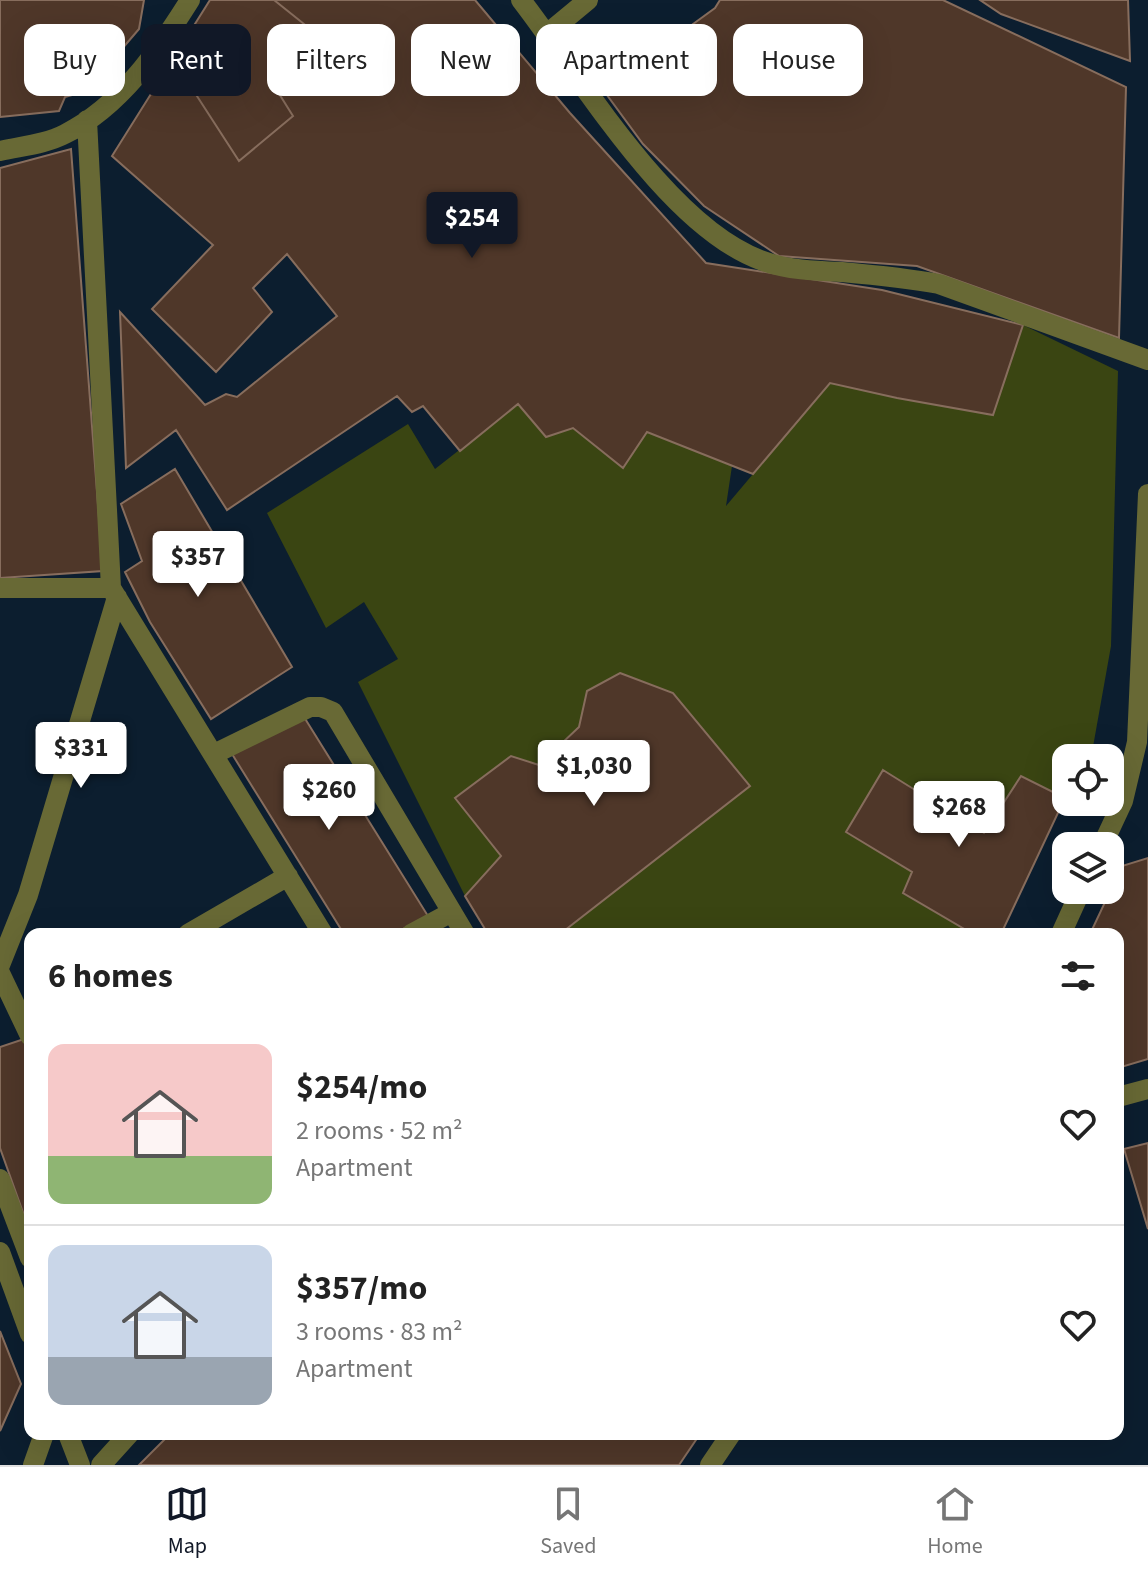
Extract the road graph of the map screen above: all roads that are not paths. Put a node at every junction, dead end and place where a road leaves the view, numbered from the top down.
1 (190, 0) edge
2 (521, 0) edge
3 (588, 0) edge
4 (539, 24) edge
5 (559, 24) edge
6 (592, 96) edge
7 (87, 120) junction
8 (0, 151) edge
9 (1148, 360) edge
10 (1148, 494) edge
11 (0, 588) edge
12 (114, 592) junction
13 (1141, 685) junction
14 (1148, 712) edge
15 (214, 754) junction
16 (1109, 832) edge
17 (288, 876) junction
18 (1075, 904) edge
19 (452, 912) junction
20 (198, 928) edge
21 (319, 928) edge
22 (422, 928) edge
23 (461, 928) edge
24 (1064, 928) edge
25 (0, 965) edge
26 (0, 973) edge
27 (24, 1021) edge
28 (1148, 1089) edge
29 (1124, 1095) edge
30 (0, 1179) edge
31 (24, 1242) edge
32 (0, 1252) edge
33 (24, 1318) edge
34 (42, 1440) edge
35 (70, 1440) edge
36 (124, 1440) edge
37 (727, 1440) edge
38 (33, 1465) edge
39 (80, 1465) edge
40 (101, 1465) edge
41 (710, 1465) edge

1 - 7 street
2 - 4 street
3 - 5 street
6 - 9 street
7 - 8 street
7 - 12 street
10 - 13 street
11 - 12 street
12 - 15 street
12 - 25 street
13 - 14 street
13 - 16 street
15 - 17 street
15 - 19 street
17 - 20 street
17 - 21 street
18 - 24 street
19 - 22 street
19 - 23 street
26 - 27 street
28 - 29 street
30 - 31 street
32 - 33 street
34 - 38 street
35 - 39 street
36 - 40 street
37 - 41 street

